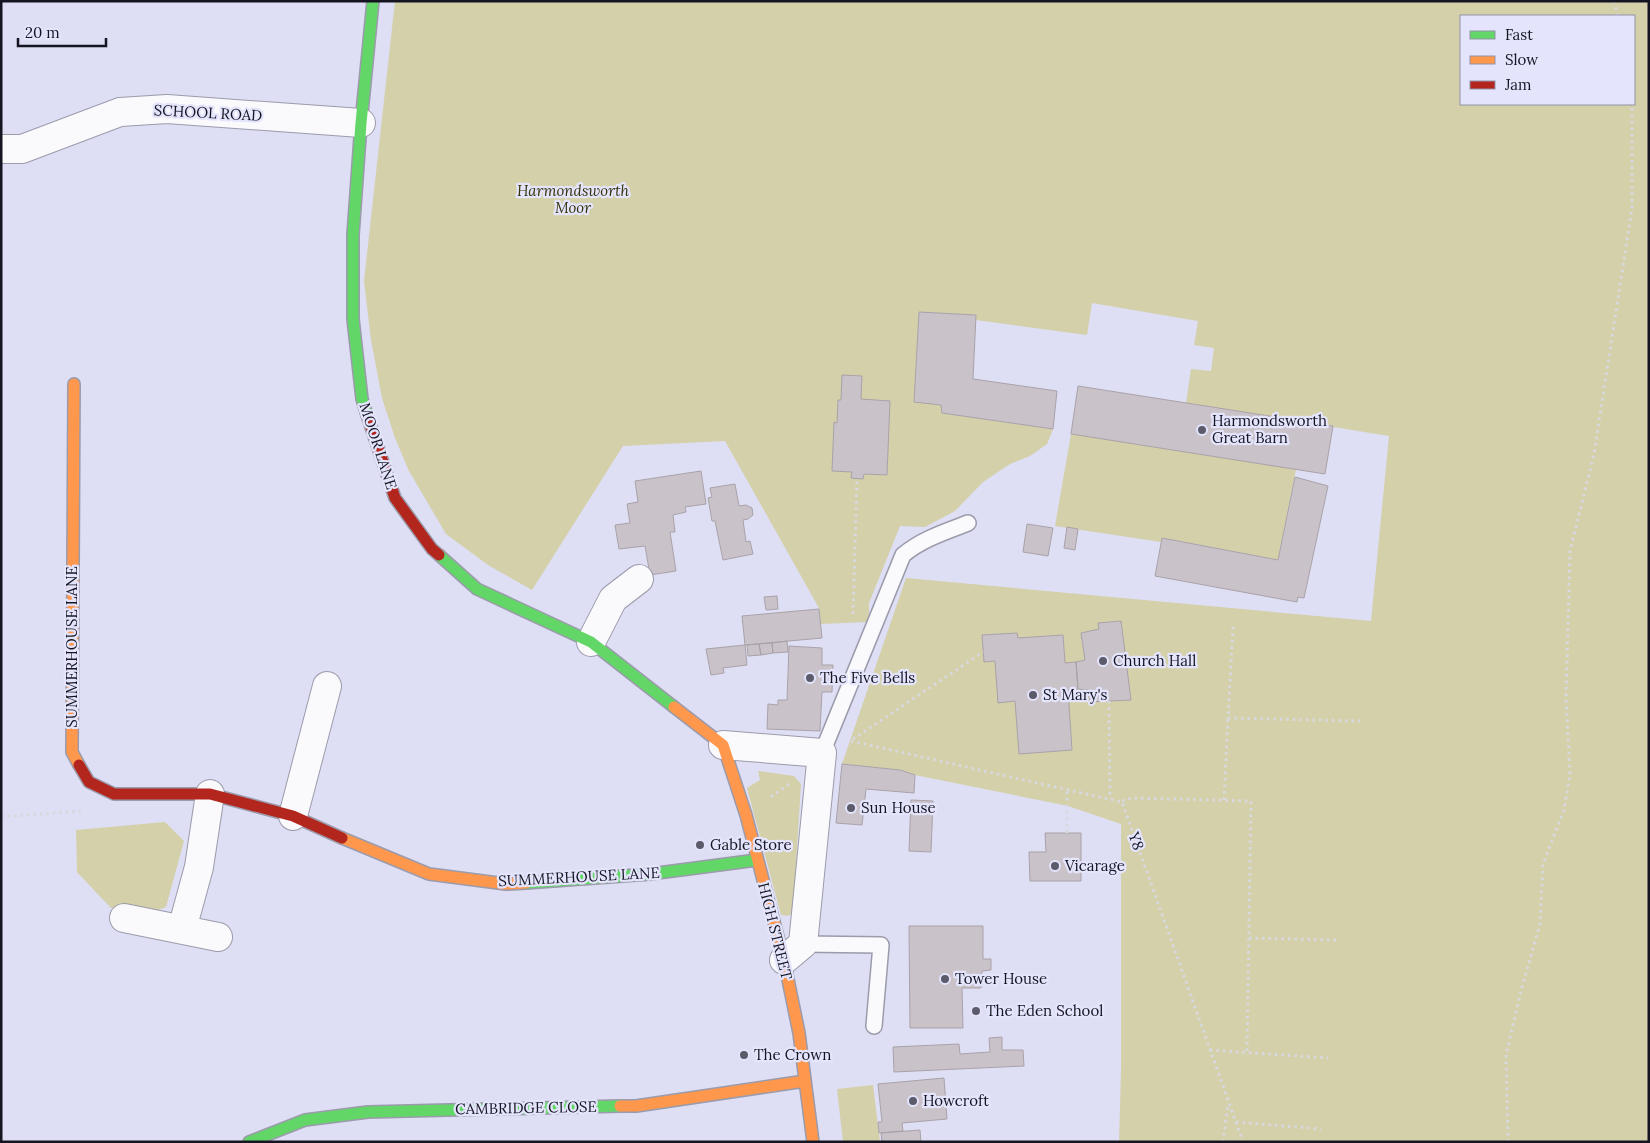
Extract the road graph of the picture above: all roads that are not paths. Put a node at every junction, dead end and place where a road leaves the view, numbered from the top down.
1 (373, 1) edge
2 (361, 123) junction
3 (1, 148) edge
4 (74, 384) dead end
5 (968, 523) dead end
6 (639, 579) dead end
7 (591, 642) junction
8 (327, 686) dead end
9 (714, 738) junction
10 (822, 757) junction
11 (210, 794) junction
12 (293, 816) junction
13 (757, 860) junction
14 (124, 918) dead end
15 (182, 929) junction
16 (218, 937) dead end
17 (793, 952) junction
18 (874, 1026) dead end
19 (805, 1081) junction
20 (249, 1142) edge
21 (813, 1142) edge

1 - 2 street, MOOR LANE
2 - 3 street, SCHOOL ROAD
2 - 7 street, MOOR LANE
4 - 11 street, SUMMERHOUSE LANE
5 - 10 lane
6 - 7 street
7 - 9 street, MOOR LANE
8 - 12 street
9 - 10 street
9 - 13 street, HIGH STREET
10 - 17 street
11 - 12 street, SUMMERHOUSE LANE
11 - 15 street
12 - 13 street, SUMMERHOUSE LANE
13 - 17 street, HIGH STREET
14 - 15 street
15 - 16 street
17 - 18 lane
17 - 19 street, HIGH STREET
19 - 20 street, CAMBRIDGE CLOSE
19 - 21 street, HIGH STREET

